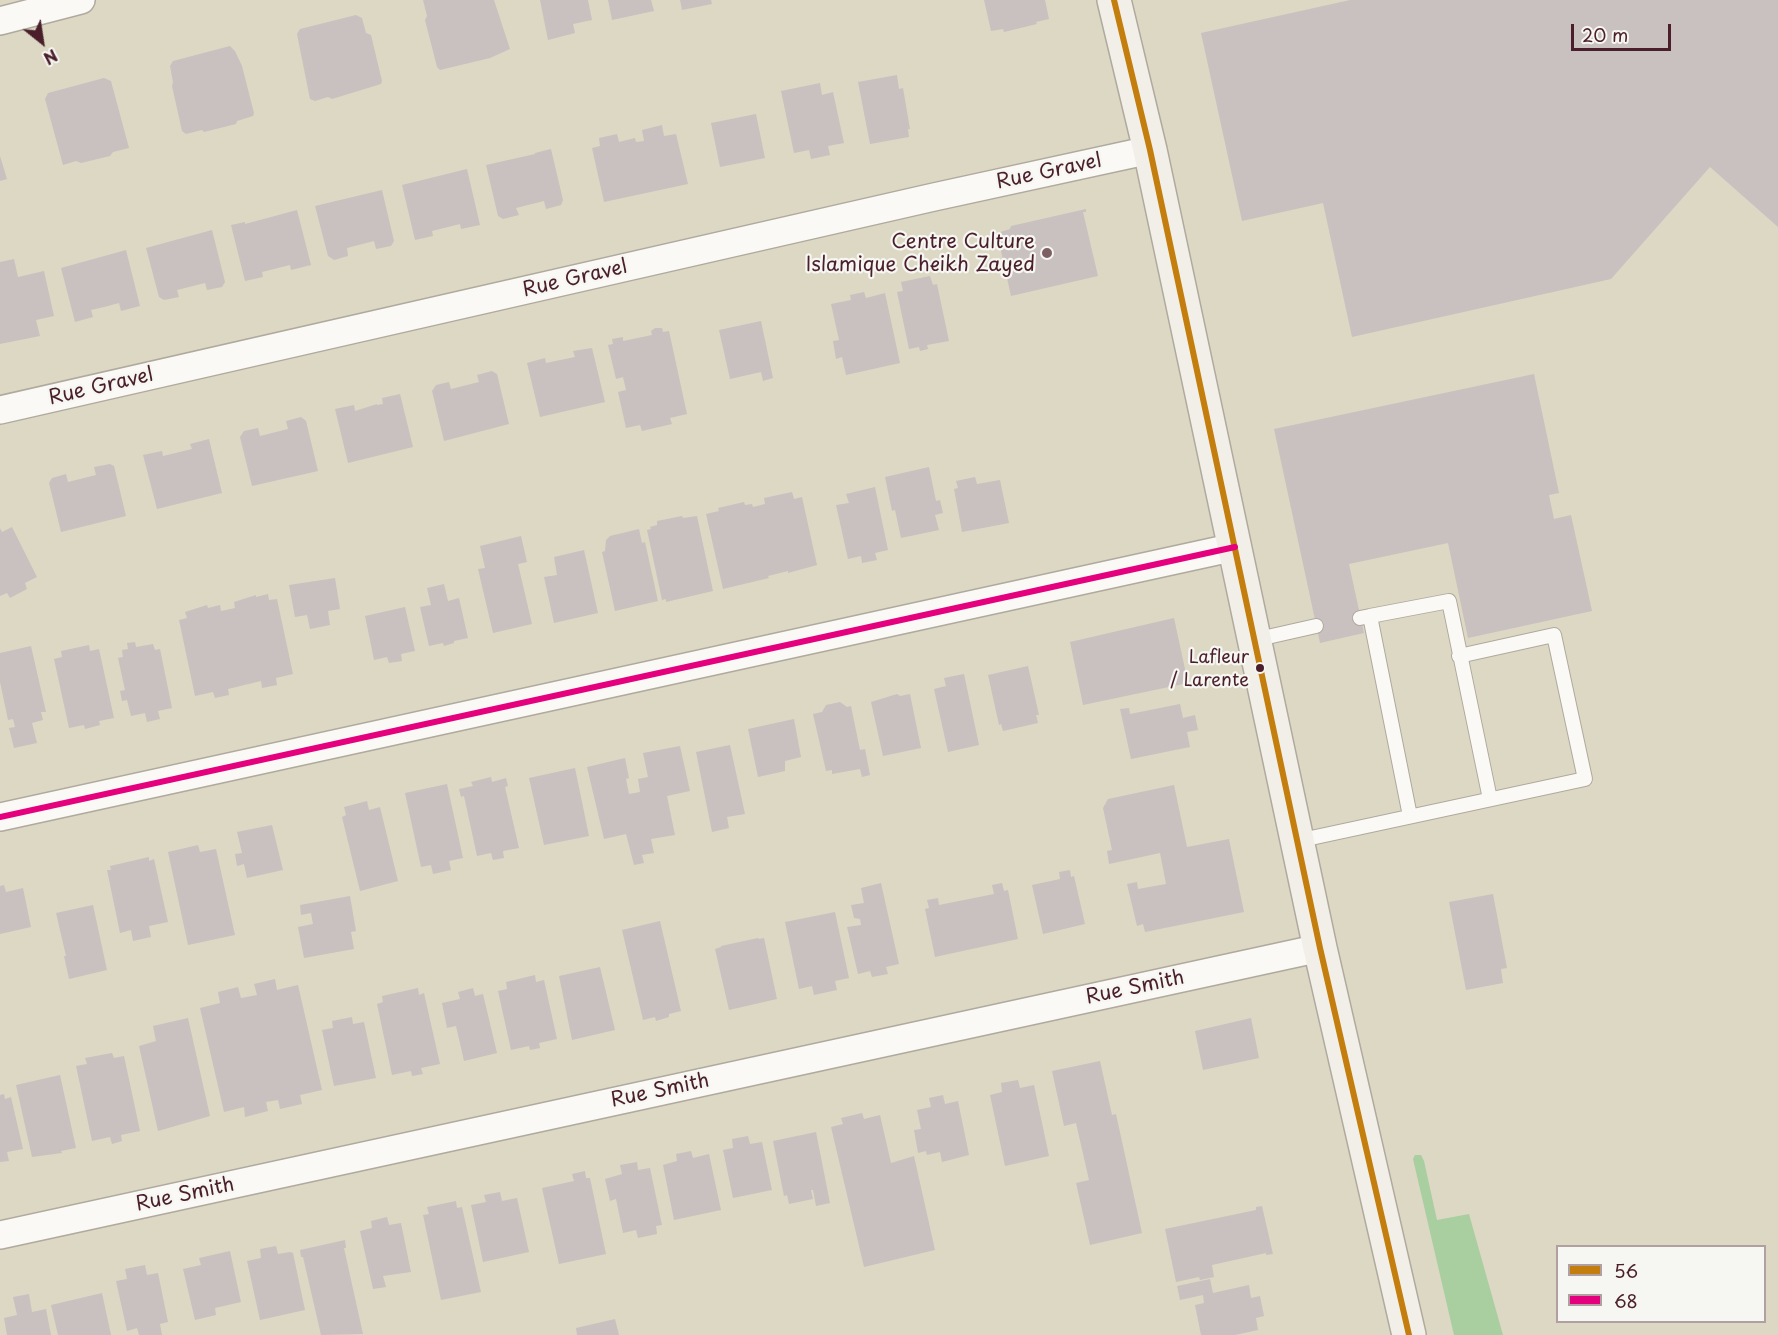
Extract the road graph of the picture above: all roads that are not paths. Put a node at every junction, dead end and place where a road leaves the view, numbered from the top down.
1 (81, 0) edge
2 (1114, 0) edge
3 (0, 21) edge
4 (1150, 150) junction
5 (0, 410) edge
6 (1235, 547) junction
7 (1316, 626) dead end
8 (1254, 640) junction
9 (1460, 656) junction
10 (1490, 799) junction
11 (1410, 816) junction
12 (0, 817) edge
13 (1297, 841) junction
14 (1320, 948) junction
15 (0, 1234) edge
16 (1409, 1335) edge

1 - 3 street
2 - 4 main road
4 - 5 street, Rue Gravel
4 - 6 main road
6 - 8 main road
6 - 12 street
7 - 8 lane
8 - 13 main road
9 - 10 lane
9 - 10 lane
9 - 11 lane
10 - 11 lane
11 - 13 lane
13 - 14 main road
14 - 15 street, Rue Smith
14 - 16 main road

